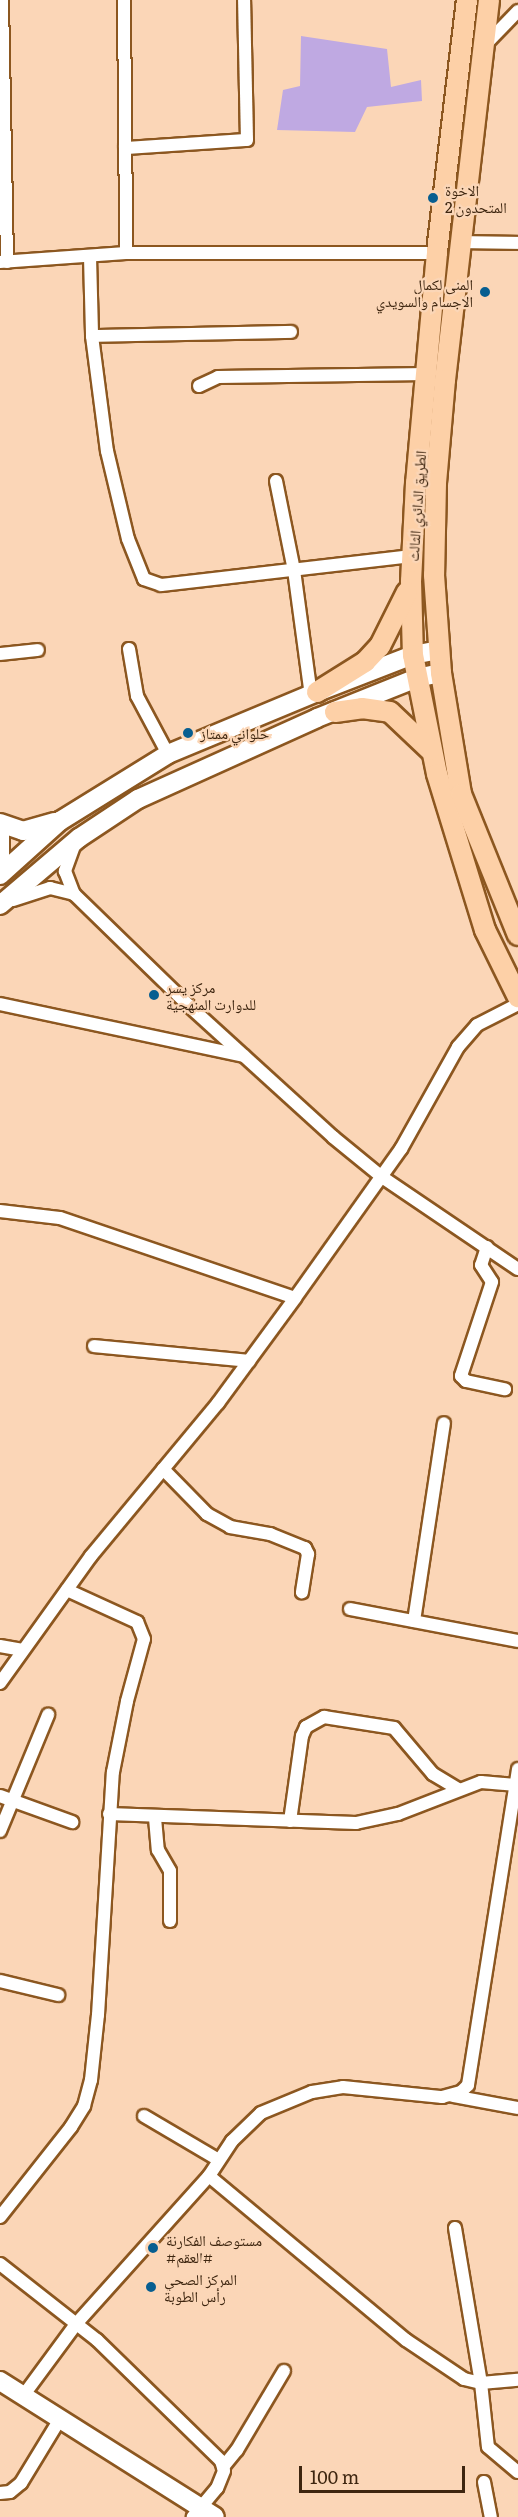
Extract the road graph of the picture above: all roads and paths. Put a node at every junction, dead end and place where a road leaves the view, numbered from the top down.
1 (2, 0) edge
2 (124, 0) edge
3 (244, 0) edge
4 (467, 0) edge
5 (489, 0) edge
6 (518, 11) edge
7 (483, 47) junction
8 (125, 148) junction
9 (463, 242) junction
10 (518, 243) edge
11 (126, 253) junction
12 (437, 253) junction
13 (90, 257) junction
14 (3, 262) edge
15 (291, 332) dead end
16 (92, 336) junction
17 (427, 374) junction
18 (199, 386) dead end
19 (276, 481) dead end
20 (412, 555) junction
21 (294, 570) junction
22 (411, 581) junction
23 (129, 649) dead end
24 (38, 650) dead end
25 (438, 650) junction
26 (0, 654) edge
27 (413, 655) junction
28 (441, 673) junction
29 (417, 678) junction
30 (314, 693) junction
31 (335, 712) junction
32 (431, 751) junction
33 (168, 754) junction
34 (60, 821) junction
35 (0, 823) edge
36 (0, 829) edge
37 (79, 838) junction
38 (0, 860) edge
39 (0, 875) edge
40 (75, 894) junction
41 (0, 906) edge
42 (518, 935) edge
43 (518, 997) edge
44 (0, 1004) edge
45 (518, 1004) edge
46 (245, 1056) junction
47 (381, 1177) junction
48 (0, 1211) edge
49 (487, 1247) junction
50 (518, 1269) edge
51 (295, 1298) junction
52 (94, 1346) dead end
53 (249, 1361) junction
54 (505, 1389) dead end
55 (444, 1423) dead end
56 (163, 1469) junction
57 (67, 1590) junction
58 (302, 1593) dead end
59 (350, 1609) dead end
60 (414, 1621) junction
61 (518, 1641) edge
62 (0, 1646) edge
63 (23, 1650) junction
64 (0, 1683) edge
65 (48, 1715) dead end
66 (518, 1769) edge
67 (517, 1784) edge
68 (458, 1789) junction
69 (0, 1796) edge
70 (12, 1801) junction
71 (110, 1814) junction
72 (155, 1818) junction
73 (290, 1821) junction
74 (72, 1822) dead end
75 (0, 1831) edge
76 (170, 1922) dead end
77 (0, 1981) edge
78 (58, 1995) dead end
79 (453, 2096) junction
80 (518, 2108) edge
81 (144, 2116) dead end
82 (218, 2159) junction
83 (209, 2176) junction
84 (0, 2217) edge
85 (456, 2228) dead end
86 (0, 2264) edge
87 (76, 2324) junction
88 (284, 2371) dead end
89 (518, 2380) edge
90 (0, 2381) edge
91 (481, 2383) junction
92 (22, 2396) junction
93 (60, 2419) junction
94 (223, 2467) junction
95 (518, 2472) edge
96 (484, 2482) dead end
97 (0, 2493) edge
98 (203, 2514) edge
99 (491, 2517) edge

1 - 14 street
2 - 8 street
3 - 8 street
4 - 12 main road, الطريق الدائري الثالث
5 - 7 main road, الطريق الدائري الثالث
6 - 7 street
7 - 9 main road, الطريق الدائري الثالث
8 - 11 street
9 - 10 street
9 - 25 main road, الطريق الدائري الثالث
11 - 12 street
11 - 13 street
12 - 17 main road, الطريق الدائري الثالث
13 - 14 street
13 - 16 street
15 - 16 street
16 - 21 street
17 - 18 street
17 - 20 main road, الطريق الدائري الثالث
19 - 21 street
20 - 21 street
20 - 22 main road, الطريق الدائري الثالث
21 - 30 street
22 - 27 main road, الطريق الدائري الثالث
22 - 30 main road
23 - 33 street
24 - 26 street
25 - 27 main road
25 - 28 main road, الطريق الدائري الثالث
27 - 29 main road, الطريق الدائري الثالث
27 - 30 main road
28 - 29 main road
28 - 42 main road, الطريق الدائري الثالث
29 - 31 main road
29 - 32 main road, الطريق الدائري الثالث
30 - 33 main road
31 - 32 main road
31 - 37 main road
32 - 43 main road, الطريق الدائري الثالث
33 - 34 main road
34 - 35 main road
34 - 39 main road
36 - 38 main road
37 - 40 street
37 - 41 main road
40 - 41 street
40 - 46 street
44 - 46 street
45 - 47 street
46 - 47 street
47 - 49 street
47 - 51 street
48 - 51 street
49 - 50 street
49 - 54 street
51 - 53 street
52 - 53 street
53 - 56 street
55 - 60 street
56 - 57 street
56 - 58 street
57 - 63 street
57 - 71 street
59 - 60 street
60 - 61 street
62 - 63 street
63 - 64 street
65 - 70 street
66 - 67 street
67 - 68 street
67 - 79 street
68 - 73 street
68 - 73 street
69 - 70 street
70 - 74 street
70 - 75 street
71 - 72 street
71 - 84 street
72 - 73 street
72 - 76 street
77 - 78 street
79 - 80 street
79 - 82 street
81 - 82 street
82 - 83 street
83 - 87 street
83 - 91 street
85 - 91 street
86 - 87 street
87 - 92 street
87 - 94 street
88 - 94 street
89 - 91 street
90 - 92 main road
91 - 95 street
92 - 93 main road
93 - 97 street
93 - 98 main road
94 - 98 street
96 - 99 street

